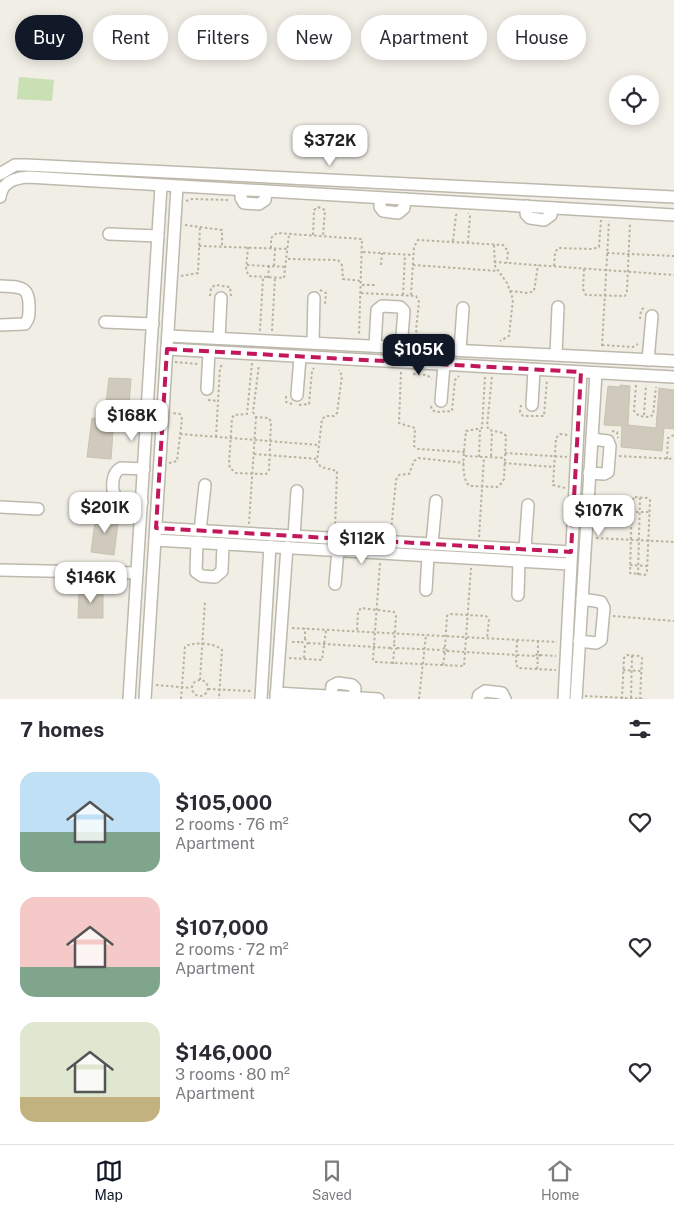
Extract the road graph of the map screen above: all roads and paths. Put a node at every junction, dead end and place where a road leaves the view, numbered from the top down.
1 (0, 174) edge
2 (346, 181) junction
3 (161, 186) junction
4 (177, 187) junction
5 (242, 196) junction
6 (346, 196) junction
7 (0, 197) edge
8 (662, 197) junction
9 (674, 197) edge
10 (184, 205) dead end
11 (661, 214) junction
12 (674, 215) edge
13 (601, 220) dead end
14 (610, 221) dead end
15 (630, 222) dead end
16 (184, 223) dead end
17 (200, 228) junction
18 (109, 234) dead end
19 (289, 234) junction
20 (313, 235) junction
21 (158, 236) junction
22 (323, 236) junction
23 (453, 242) junction
24 (468, 243) junction
25 (199, 246) junction
26 (222, 246) junction
27 (248, 247) junction
28 (270, 248) junction
29 (275, 248) junction
30 (288, 249) junction
31 (363, 252) junction
32 (382, 253) junction
33 (607, 253) junction
34 (406, 254) junction
35 (629, 254) junction
36 (413, 255) junction
37 (674, 256) edge
38 (288, 259) junction
39 (494, 262) dead end
40 (507, 263) junction
41 (381, 264) dead end
42 (246, 265) junction
43 (412, 265) junction
44 (538, 265) junction
45 (269, 266) junction
46 (274, 266) junction
47 (554, 266) junction
48 (287, 267) junction
49 (584, 269) junction
50 (606, 270) junction
51 (498, 271) dead end
52 (628, 271) junction
53 (674, 275) edge
54 (180, 278) dead end
55 (263, 278) junction
56 (268, 278) junction
57 (275, 278) junction
58 (362, 281) junction
59 (362, 285) junction
60 (376, 285) dead end
61 (0, 286) edge
62 (510, 291) dead end
63 (314, 294) joint
64 (403, 295) dead end
65 (411, 295) dead end
66 (605, 296) junction
67 (221, 299) junction
68 (558, 307) dead end
69 (463, 308) dead end
70 (325, 312) dead end
71 (652, 316) dead end
72 (106, 322) dead end
73 (153, 324) junction
74 (0, 325) edge
75 (253, 333) dead end
76 (260, 333) junction
77 (272, 334) junction
78 (280, 334) dead end
79 (168, 336) junction
80 (355, 337) dead end
81 (218, 338) junction
82 (313, 343) junction
83 (375, 346) junction
84 (401, 348) junction
85 (167, 349) junction
86 (460, 350) junction
87 (209, 352) junction
88 (556, 355) junction
89 (300, 357) junction
90 (601, 357) junction
91 (648, 360) junction
92 (228, 361) dead end
93 (674, 361) edge
94 (244, 362) dead end
95 (402, 362) junction
96 (252, 363) junction
97 (259, 363) junction
98 (266, 364) dead end
99 (444, 364) junction
100 (319, 367) dead end
101 (336, 368) dead end
102 (534, 370) junction
103 (581, 372) junction
104 (596, 373) junction
105 (427, 375) dead end
106 (463, 375) dead end
107 (478, 376) dead end
108 (485, 376) junction
109 (492, 376) junction
110 (500, 376) dead end
111 (674, 377) edge
112 (550, 380) dead end
113 (433, 382) dead end
114 (628, 384) dead end
115 (207, 389) dead end
116 (286, 389) dead end
117 (297, 395) dead end
118 (436, 400) joint
119 (526, 404) joint
120 (256, 417) junction
121 (644, 417) junction
122 (480, 430) junction
123 (606, 430) dead end
124 (492, 431) junction
125 (180, 434) dead end
126 (674, 435) edge
127 (216, 437) junction
128 (230, 438) junction
129 (592, 439) junction
130 (254, 440) junction
131 (270, 441) junction
132 (570, 442) dead end
133 (617, 444) dead end
134 (319, 445) junction
135 (570, 450) dead end
136 (465, 452) junction
137 (616, 452) dead end
138 (505, 453) junction
139 (254, 454) junction
140 (270, 456) junction
141 (465, 456) junction
142 (555, 456) junction
143 (479, 457) junction
144 (484, 457) junction
145 (490, 457) junction
146 (505, 458) junction
147 (667, 458) junction
148 (318, 459) junction
149 (674, 459) edge
150 (464, 463) junction
151 (504, 463) junction
152 (554, 466) junction
153 (144, 469) junction
154 (252, 473) junction
155 (590, 473) junction
156 (205, 485) dead end
157 (482, 486) junction
158 (567, 486) dead end
159 (297, 491) dead end
160 (640, 497) junction
161 (436, 501) dead end
162 (142, 502) junction
163 (528, 505) dead end
164 (0, 507) edge
165 (38, 510) dead end
166 (632, 512) junction
167 (640, 512) junction
168 (650, 512) junction
169 (248, 533) junction
170 (155, 534) junction
171 (198, 536) junction
172 (294, 536) junction
173 (334, 538) junction
174 (586, 538) junction
175 (631, 540) junction
176 (639, 540) junction
177 (648, 541) junction
178 (390, 542) junction
179 (674, 542) edge
180 (223, 544) junction
181 (432, 544) junction
182 (270, 546) junction
183 (287, 547) junction
184 (479, 547) junction
185 (525, 549) junction
186 (338, 550) junction
187 (381, 553) junction
188 (428, 556) junction
189 (472, 558) junction
190 (571, 558) junction
191 (519, 561) junction
192 (630, 565) junction
193 (638, 566) junction
194 (647, 566) junction
195 (0, 570) edge
196 (137, 573) junction
197 (638, 575) junction
198 (335, 584) dead end
199 (426, 590) dead end
200 (518, 595) dead end
201 (582, 599) junction
202 (205, 601) dead end
203 (376, 610) junction
204 (468, 614) junction
205 (603, 616) junction
206 (674, 620) edge
207 (281, 627) junction
208 (305, 628) junction
209 (326, 630) junction
210 (356, 631) junction
211 (375, 632) junction
212 (395, 633) junction
213 (426, 635) junction
214 (446, 636) junction
215 (466, 637) junction
216 (487, 638) junction
217 (305, 639) junction
218 (517, 640) junction
219 (538, 641) junction
220 (579, 641) junction
221 (308, 642) junction
222 (566, 642) junction
223 (325, 644) junction
224 (202, 645) junction
225 (305, 645) junction
226 (394, 645) junction
227 (374, 647) junction
228 (445, 647) junction
229 (391, 648) junction
230 (397, 648) junction
231 (424, 649) junction
232 (442, 650) junction
233 (394, 651) junction
234 (448, 651) junction
235 (466, 652) junction
236 (444, 653) junction
237 (539, 654) junction
238 (516, 655) junction
239 (535, 656) junction
240 (566, 656) junction
241 (632, 656) junction
242 (279, 657) junction
243 (304, 659) junction
244 (538, 659) junction
245 (393, 664) junction
246 (423, 665) junction
247 (443, 666) junction
248 (538, 669) junction
249 (565, 670) junction
250 (623, 670) junction
251 (632, 670) junction
252 (642, 671) junction
253 (200, 680) junction
254 (146, 685) junction
255 (182, 687) junction
256 (191, 688) junction
257 (208, 689) junction
258 (219, 690) junction
259 (261, 695) edge
260 (276, 696) edge
261 (576, 697) edge
262 (200, 698) edge
263 (354, 698) edge
264 (622, 698) edge
265 (129, 699) edge
266 (145, 699) edge
267 (181, 699) edge
268 (219, 699) edge
269 (378, 699) edge
270 (419, 699) edge
271 (478, 699) edge
272 (505, 699) edge
273 (564, 699) edge
274 (631, 699) edge
275 (640, 699) edge
276 (645, 699) edge

1 - 2 street
2 - 6 street
2 - 8 street
3 - 4 street
3 - 7 street
3 - 21 street
4 - 5 street
4 - 79 street
5 - 6 street
5 - 10 path
6 - 11 street
8 - 9 street
8 - 11 street
11 - 12 street
13 - 47 path
14 - 33 path
15 - 35 path
16 - 17 path
17 - 25 path
17 - 26 path
18 - 21 street
19 - 20 path
19 - 28 path
19 - 30 path
20 - 22 path
20 - 22 path
21 - 73 street
22 - 31 path
23 - 24 path
23 - 24 path
23 - 36 path
24 - 40 path
25 - 26 path
25 - 54 path
26 - 27 path
27 - 28 path
27 - 42 path
28 - 29 path
29 - 30 path
29 - 46 path
30 - 38 path
31 - 32 path
31 - 58 path
32 - 34 path
32 - 41 path
33 - 35 path
33 - 50 path
34 - 36 path
34 - 64 path
35 - 37 path
35 - 52 path
36 - 43 path
38 - 48 path
38 - 58 path
39 - 40 path
40 - 44 path
42 - 45 path
42 - 55 path
43 - 51 path
43 - 65 path
44 - 47 path
44 - 62 path
45 - 46 path
45 - 56 path
46 - 48 path
47 - 49 path
48 - 57 path
49 - 50 path
49 - 66 path
50 - 52 path
50 - 66 path
52 - 53 path
52 - 66 path
55 - 56 path
55 - 76 path
56 - 57 path
57 - 77 path
58 - 59 path
59 - 60 path
59 - 80 path
61 - 74 street
63 - 70 path
63 - 82 street
66 - 90 path
67 - 67 path
67 - 81 street
68 - 88 street
69 - 86 street
71 - 91 street
72 - 73 street
73 - 153 street
75 - 76 path
76 - 77 path
77 - 78 path
79 - 81 street
79 - 85 street
81 - 82 street
82 - 83 street
83 - 84 street
83 - 84 street
84 - 86 street
85 - 87 street
85 - 170 street
86 - 88 street
87 - 89 street
87 - 115 street
88 - 90 street
89 - 95 street
89 - 117 street
90 - 91 street
91 - 93 street
92 - 127 path
94 - 96 path
95 - 99 street
95 - 136 path
96 - 97 path
96 - 128 path
97 - 98 path
97 - 120 path
99 - 102 street
99 - 118 street
100 - 116 path
101 - 134 path
102 - 103 street
102 - 119 street
103 - 104 street
103 - 190 street
104 - 111 street
104 - 129 street
105 - 113 path
106 - 118 path
107 - 108 path
108 - 109 path
108 - 122 path
109 - 110 path
109 - 124 path
112 - 119 path
114 - 121 path
120 - 130 path
120 - 131 path
121 - 121 path
122 - 136 path
122 - 143 path
123 - 133 path
124 - 138 path
124 - 145 path
125 - 127 path
126 - 147 path
127 - 128 path
128 - 130 path
128 - 154 path
129 - 155 street
129 - 155 street
130 - 131 path
130 - 139 path
131 - 134 path
131 - 140 path
132 - 142 path
134 - 148 path
135 - 142 path
136 - 141 path
137 - 147 path
138 - 142 path
138 - 146 path
139 - 140 path
139 - 154 path
140 - 148 path
140 - 154 path
141 - 143 path
141 - 150 path
142 - 152 path
143 - 144 path
144 - 145 path
144 - 157 path
145 - 146 path
146 - 151 path
147 - 149 path
148 - 173 path
150 - 157 path
150 - 178 path
151 - 152 path
151 - 157 path
152 - 158 path
153 - 162 street
153 - 162 street
154 - 169 path
155 - 174 street
156 - 171 street
157 - 184 path
159 - 172 street
160 - 166 path
160 - 167 path
160 - 168 path
161 - 181 street
162 - 196 street
163 - 185 street
164 - 165 street
166 - 167 path
166 - 175 path
167 - 168 path
167 - 176 path
168 - 177 path
169 - 171 street
169 - 172 street
170 - 171 street
170 - 254 street
171 - 180 street
171 - 180 street
172 - 173 street
173 - 178 street
174 - 175 path
174 - 201 street
175 - 176 path
175 - 192 path
176 - 177 path
176 - 193 path
177 - 179 path
177 - 194 path
178 - 181 street
180 - 182 street
181 - 184 street
182 - 183 street
182 - 259 street
183 - 186 street
183 - 207 street
184 - 185 street
185 - 190 street
186 - 187 street
186 - 198 street
187 - 188 street
187 - 203 path
188 - 189 street
188 - 199 street
189 - 191 street
189 - 204 path
190 - 191 street
190 - 222 street
191 - 200 street
192 - 193 path
192 - 197 path
193 - 194 path
193 - 197 path
194 - 197 path
195 - 196 street
196 - 265 street
201 - 205 street
201 - 220 street
202 - 224 path
203 - 210 path
203 - 211 path
203 - 212 path
204 - 214 path
204 - 215 path
204 - 216 path
205 - 206 path
205 - 220 street
207 - 208 path
207 - 242 street
208 - 209 path
208 - 217 path
209 - 210 path
209 - 223 path
210 - 211 path
211 - 212 path
211 - 227 path
212 - 213 path
212 - 226 path
213 - 214 path
213 - 231 path
214 - 215 path
214 - 228 path
215 - 216 path
215 - 235 path
216 - 218 path
217 - 221 path
217 - 225 path
218 - 219 path
218 - 238 path
219 - 222 path
219 - 237 path
220 - 261 street
221 - 223 path
221 - 225 path
222 - 240 street
223 - 227 path
223 - 243 path
224 - 253 path
224 - 255 path
224 - 258 path
225 - 243 path
226 - 229 path
226 - 230 path
227 - 229 path
227 - 245 path
228 - 232 path
228 - 234 path
229 - 233 path
230 - 231 path
230 - 233 path
231 - 232 path
231 - 246 path
232 - 236 path
233 - 245 path
234 - 235 path
234 - 236 path
235 - 238 path
235 - 247 path
236 - 247 path
237 - 239 path
237 - 240 path
237 - 244 path
238 - 239 path
238 - 248 path
239 - 244 path
240 - 249 street
241 - 250 path
241 - 251 path
241 - 252 path
242 - 243 path
242 - 260 street
244 - 248 path
245 - 246 path
246 - 247 path
246 - 270 path
248 - 249 path
249 - 273 street
250 - 251 path
250 - 264 path
251 - 252 path
251 - 274 path
252 - 275 path
253 - 256 path
253 - 257 path
254 - 255 path
254 - 266 street
255 - 256 path
255 - 267 path
256 - 262 path
257 - 258 path
257 - 262 path
258 - 259 path
258 - 268 path
260 - 263 street
261 - 264 path
263 - 269 street
264 - 274 path
271 - 272 street
274 - 275 path
275 - 276 path

